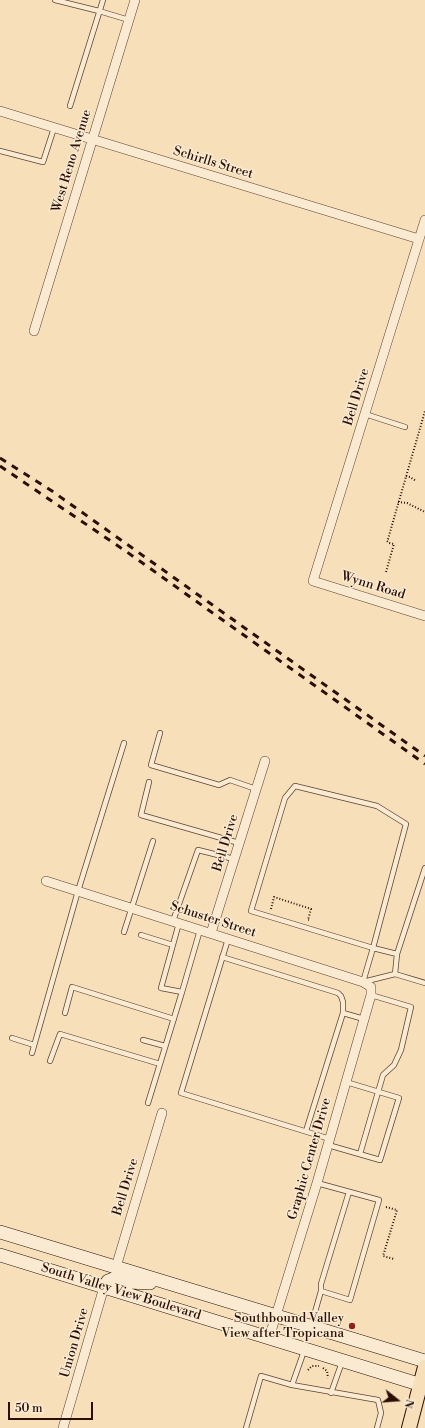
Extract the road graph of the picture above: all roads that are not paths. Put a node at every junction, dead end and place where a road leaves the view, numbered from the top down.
1 (55, 0) edge
2 (103, 0) edge
3 (135, 0) edge
4 (100, 11) junction
5 (129, 20) junction
6 (70, 106) dead end
7 (0, 111) edge
8 (54, 128) junction
9 (92, 139) junction
10 (0, 151) edge
11 (425, 220) edge
12 (419, 239) junction
13 (34, 330) dead end
14 (365, 414) junction
15 (405, 427) dead end
16 (313, 581) joint
17 (425, 616) edge
18 (160, 733) dead end
19 (124, 743) dead end
20 (265, 761) dead end
21 (149, 782) dead end
22 (256, 789) junction
23 (153, 841) dead end
24 (239, 843) junction
25 (234, 859) junction
26 (425, 868) edge
27 (46, 882) dead end
28 (78, 891) junction
29 (131, 908) junction
30 (176, 922) junction
31 (200, 930) junction
32 (124, 932) dead end
33 (211, 933) junction
34 (141, 935) dead end
35 (228, 939) junction
36 (173, 945) junction
37 (373, 948) junction
38 (397, 954) junction
39 (222, 957) junction
40 (395, 974) junction
41 (363, 982) junction
42 (425, 983) edge
43 (371, 991) junction
44 (182, 992) junction
45 (65, 1013) dead end
46 (343, 1013) junction
47 (174, 1019) junction
48 (364, 1019) junction
49 (12, 1038) dead end
50 (143, 1040) dead end
51 (34, 1045) junction
52 (165, 1046) junction
53 (32, 1053) dead end
54 (50, 1061) dead end
55 (160, 1064) junction
56 (346, 1082) junction
57 (378, 1092) junction
58 (148, 1103) dead end
59 (162, 1114) dead end
60 (306, 1131) junction
61 (329, 1142) junction
62 (360, 1154) junction
63 (317, 1183) junction
64 (349, 1192) junction
65 (0, 1232) edge
66 (0, 1256) edge
67 (116, 1267) junction
68 (170, 1284) junction
69 (104, 1287) junction
70 (321, 1291) junction
71 (276, 1316) junction
72 (311, 1326) junction
73 (269, 1338) junction
74 (305, 1349) junction
75 (342, 1360) junction
76 (425, 1361) edge
77 (425, 1368) edge
78 (292, 1385) junction
79 (423, 1385) edge
80 (331, 1392) junction
81 (63, 1428) edge
82 (246, 1428) edge
83 (377, 1428) edge
84 (409, 1428) edge

1 - 4 lane
2 - 4 lane
3 - 5 street, West Reno Avenue
4 - 5 lane
4 - 6 lane
5 - 9 street, West Reno Avenue
7 - 8 street, Schirlls Street
8 - 9 street, Schirlls Street
8 - 10 lane
9 - 12 street, Schirlls Street
9 - 13 street, West Reno Avenue
11 - 12 street, Bell Drive
12 - 14 street, Bell Drive
14 - 15 lane
14 - 16 street, Bell Drive
16 - 17 street, Wynn Road
18 - 22 lane
19 - 28 lane
20 - 22 street, Bell Drive
21 - 24 lane
22 - 24 street, Bell Drive
23 - 29 lane
24 - 25 street, Bell Drive
25 - 30 lane
25 - 33 street, Bell Drive
26 - 38 lane
27 - 28 street, Schuster Street
28 - 29 street, Schuster Street
28 - 51 lane
29 - 30 street, Schuster Street
29 - 32 lane
30 - 31 street, Schuster Street
30 - 36 lane
31 - 33 street, Schuster Street
31 - 44 lane
33 - 35 street, Schuster Street
34 - 36 lane
35 - 39 lane
35 - 41 street, Schuster Street
36 - 44 lane
37 - 37 lane
37 - 38 lane
37 - 41 lane
38 - 40 lane
39 - 46 lane
39 - 60 lane
40 - 41 lane
40 - 42 lane
41 - 43 street, Schuster Street
43 - 48 street, Graphic Center Drive
43 - 57 lane
44 - 47 lane
45 - 47 lane
46 - 48 lane
46 - 60 lane
47 - 52 lane
48 - 56 street, Graphic Center Drive
49 - 51 lane
50 - 52 lane
51 - 53 lane
52 - 55 lane
54 - 55 lane
55 - 58 lane
56 - 57 lane
56 - 61 street, Graphic Center Drive
57 - 62 lane
57 - 62 lane
59 - 67 street, Bell Drive
60 - 61 lane
61 - 62 lane
61 - 63 street, Graphic Center Drive
63 - 64 lane
63 - 71 street, Graphic Center Drive
64 - 70 lane
64 - 70 lane
65 - 67 main road, South Valley View Boulevard
66 - 69 main road, South Valley View Boulevard
67 - 68 main road, South Valley View Boulevard
68 - 69 main road
68 - 71 main road, South Valley View Boulevard
69 - 73 main road, South Valley View Boulevard
69 - 81 street, Union Drive
70 - 72 lane
71 - 72 main road, South Valley View Boulevard
71 - 73 street, Graphic Center Drive
72 - 76 main road, South Valley View Boulevard
73 - 74 main road, South Valley View Boulevard
74 - 75 main road, South Valley View Boulevard
74 - 78 lane
75 - 79 main road, South Valley View Boulevard
75 - 80 lane
77 - 79 main road
78 - 80 lane
78 - 82 lane
79 - 84 main road
80 - 83 lane

